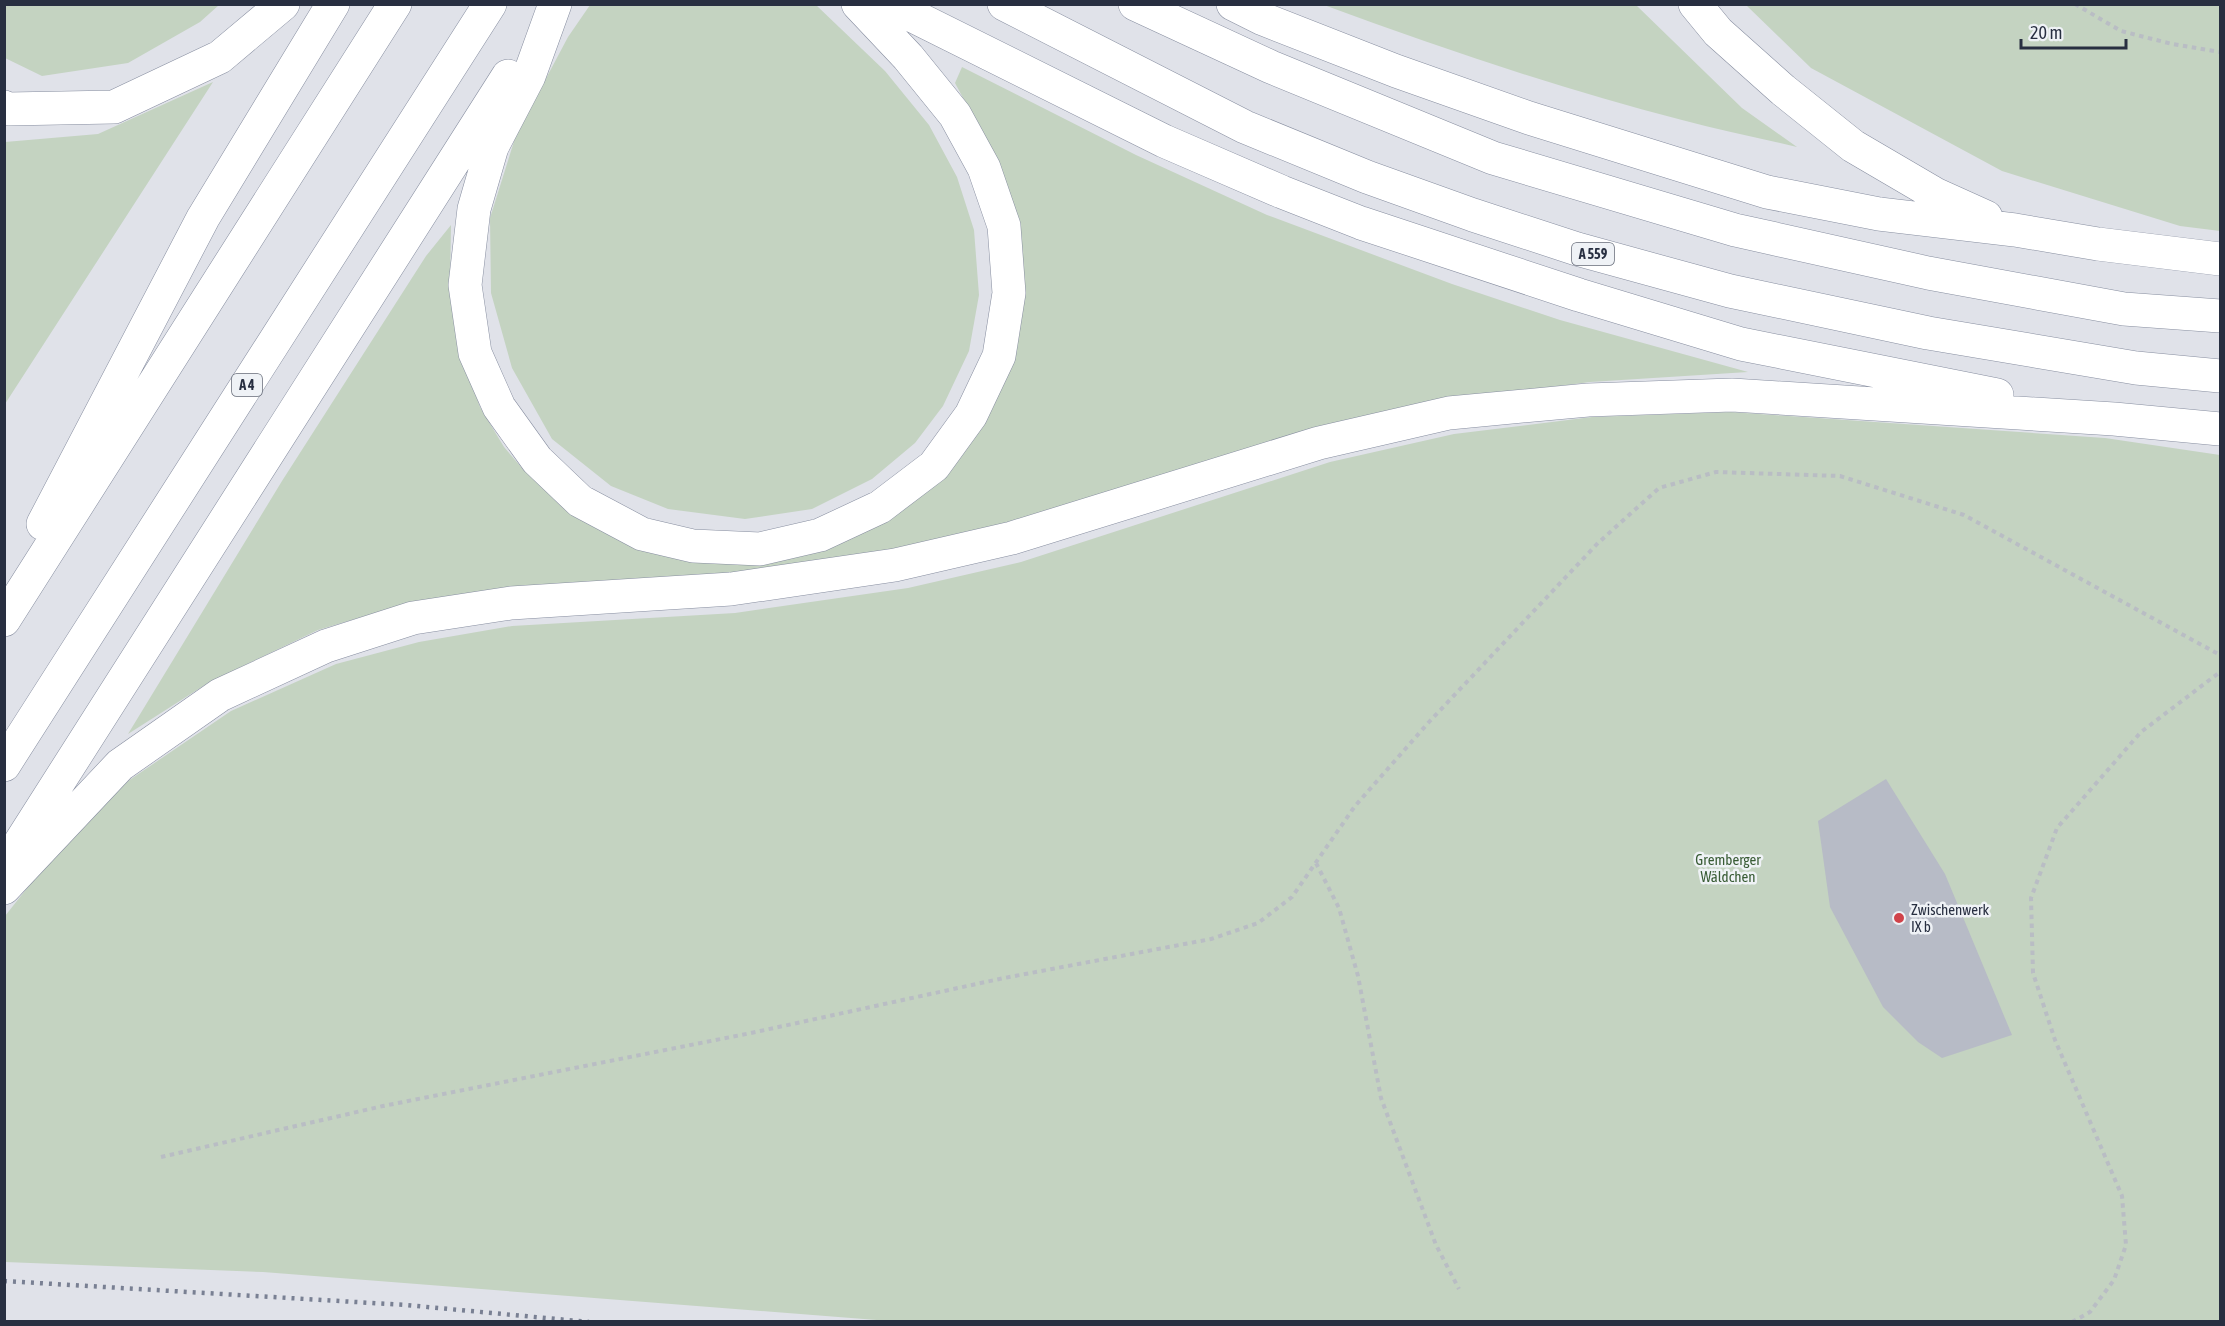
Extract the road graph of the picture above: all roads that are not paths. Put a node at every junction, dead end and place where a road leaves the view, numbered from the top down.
1 (283, 4) edge
2 (333, 4) edge
3 (395, 4) edge
4 (490, 4) edge
5 (554, 4) edge
6 (858, 4) edge
7 (889, 4) edge
8 (1005, 4) edge
9 (1134, 4) edge
10 (1233, 4) edge
11 (1695, 4) edge
12 (4, 107) edge
13 (2015, 230) junction
14 (2220, 259) edge
15 (2220, 316) edge
16 (2220, 376) edge
17 (2114, 419) junction
18 (2220, 429) edge
19 (4, 596) edge
20 (4, 620) edge
21 (4, 765) edge
22 (4, 866) edge
23 (4, 888) edge

1 - 12 highway
2 - 19 highway
3 - 20 highway
4 - 21 highway, A 4
5 - 6 highway
5 - 22 highway
7 - 17 highway
8 - 16 highway, A 559
9 - 15 highway
10 - 13 highway
11 - 13 highway
13 - 14 highway
17 - 18 highway
17 - 23 highway

